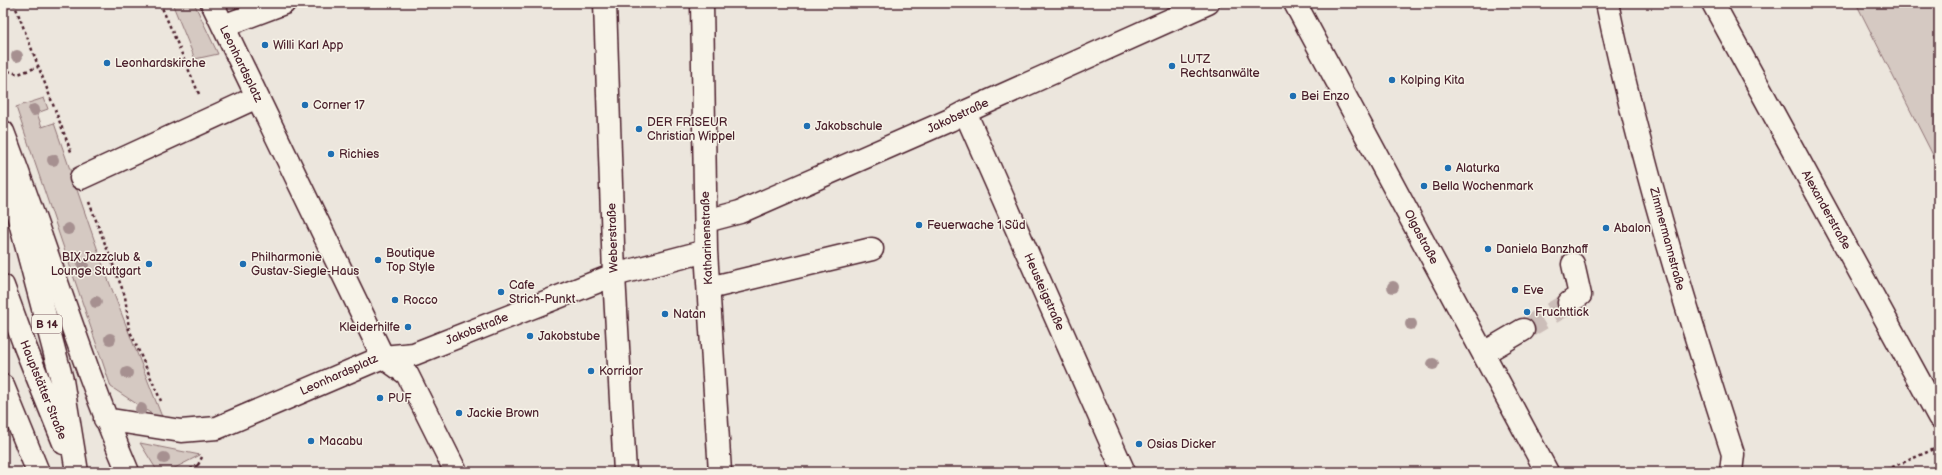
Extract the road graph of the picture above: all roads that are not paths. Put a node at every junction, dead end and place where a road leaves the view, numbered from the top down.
1 (212, 3) edge
2 (284, 3) edge
3 (605, 3) edge
4 (702, 3) edge
5 (1208, 3) edge
6 (1295, 3) edge
7 (1607, 3) edge
8 (1714, 3) edge
9 (223, 26) junction
10 (257, 97) junction
11 (965, 112) junction
12 (3, 132) edge
13 (3, 142) edge
14 (6, 174) edge
15 (81, 178) road end
16 (34, 215) junction
17 (706, 221) junction
18 (872, 249) dead end
19 (706, 251) junction
20 (1573, 264) dead end
21 (614, 275) junction
22 (3, 286) edge
23 (709, 288) junction
24 (1569, 303) tunnel mouth
25 (1523, 330) tunnel mouth
26 (1484, 353) junction
27 (383, 357) junction
28 (3, 386) edge
29 (1939, 417) edge
30 (105, 418) junction
31 (38, 472) edge
32 (76, 472) edge
33 (128, 472) edge
34 (456, 472) edge
35 (625, 472) edge
36 (720, 472) edge
37 (1124, 472) edge
38 (1548, 472) edge
39 (1730, 472) edge

1 - 9 street, Leonhardsplatz
2 - 9 street
3 - 21 street, Weberstraße
4 - 17 street, Katharinenstraße
5 - 11 street, Jakobstraße
6 - 26 street, Olgastraße
7 - 39 street, Zimmermannstraße
8 - 29 street, Alexanderstraße
9 - 10 street, Leonhardsplatz
10 - 15 street
10 - 27 street, Leonhardsplatz
11 - 17 street, Jakobstraße
11 - 37 street, Heusteigstraße
12 - 16 street
13 - 14 street, B 14
14 - 16 street
14 - 32 street, B 14
16 - 30 street
17 - 19 street, Katharinenstraße
18 - 23 street
19 - 21 street, Jakobstraße
19 - 23 street, Katharinenstraße
20 - 24 street
21 - 27 street, Jakobstraße
21 - 35 street, Weberstraße
22 - 32 street, Hauptstätter Straße / B 14
23 - 36 street, Katharinenstraße
25 - 26 street
26 - 38 street, Olgastraße
27 - 30 street, Leonhardsplatz
27 - 34 street
28 - 31 street
30 - 33 street

